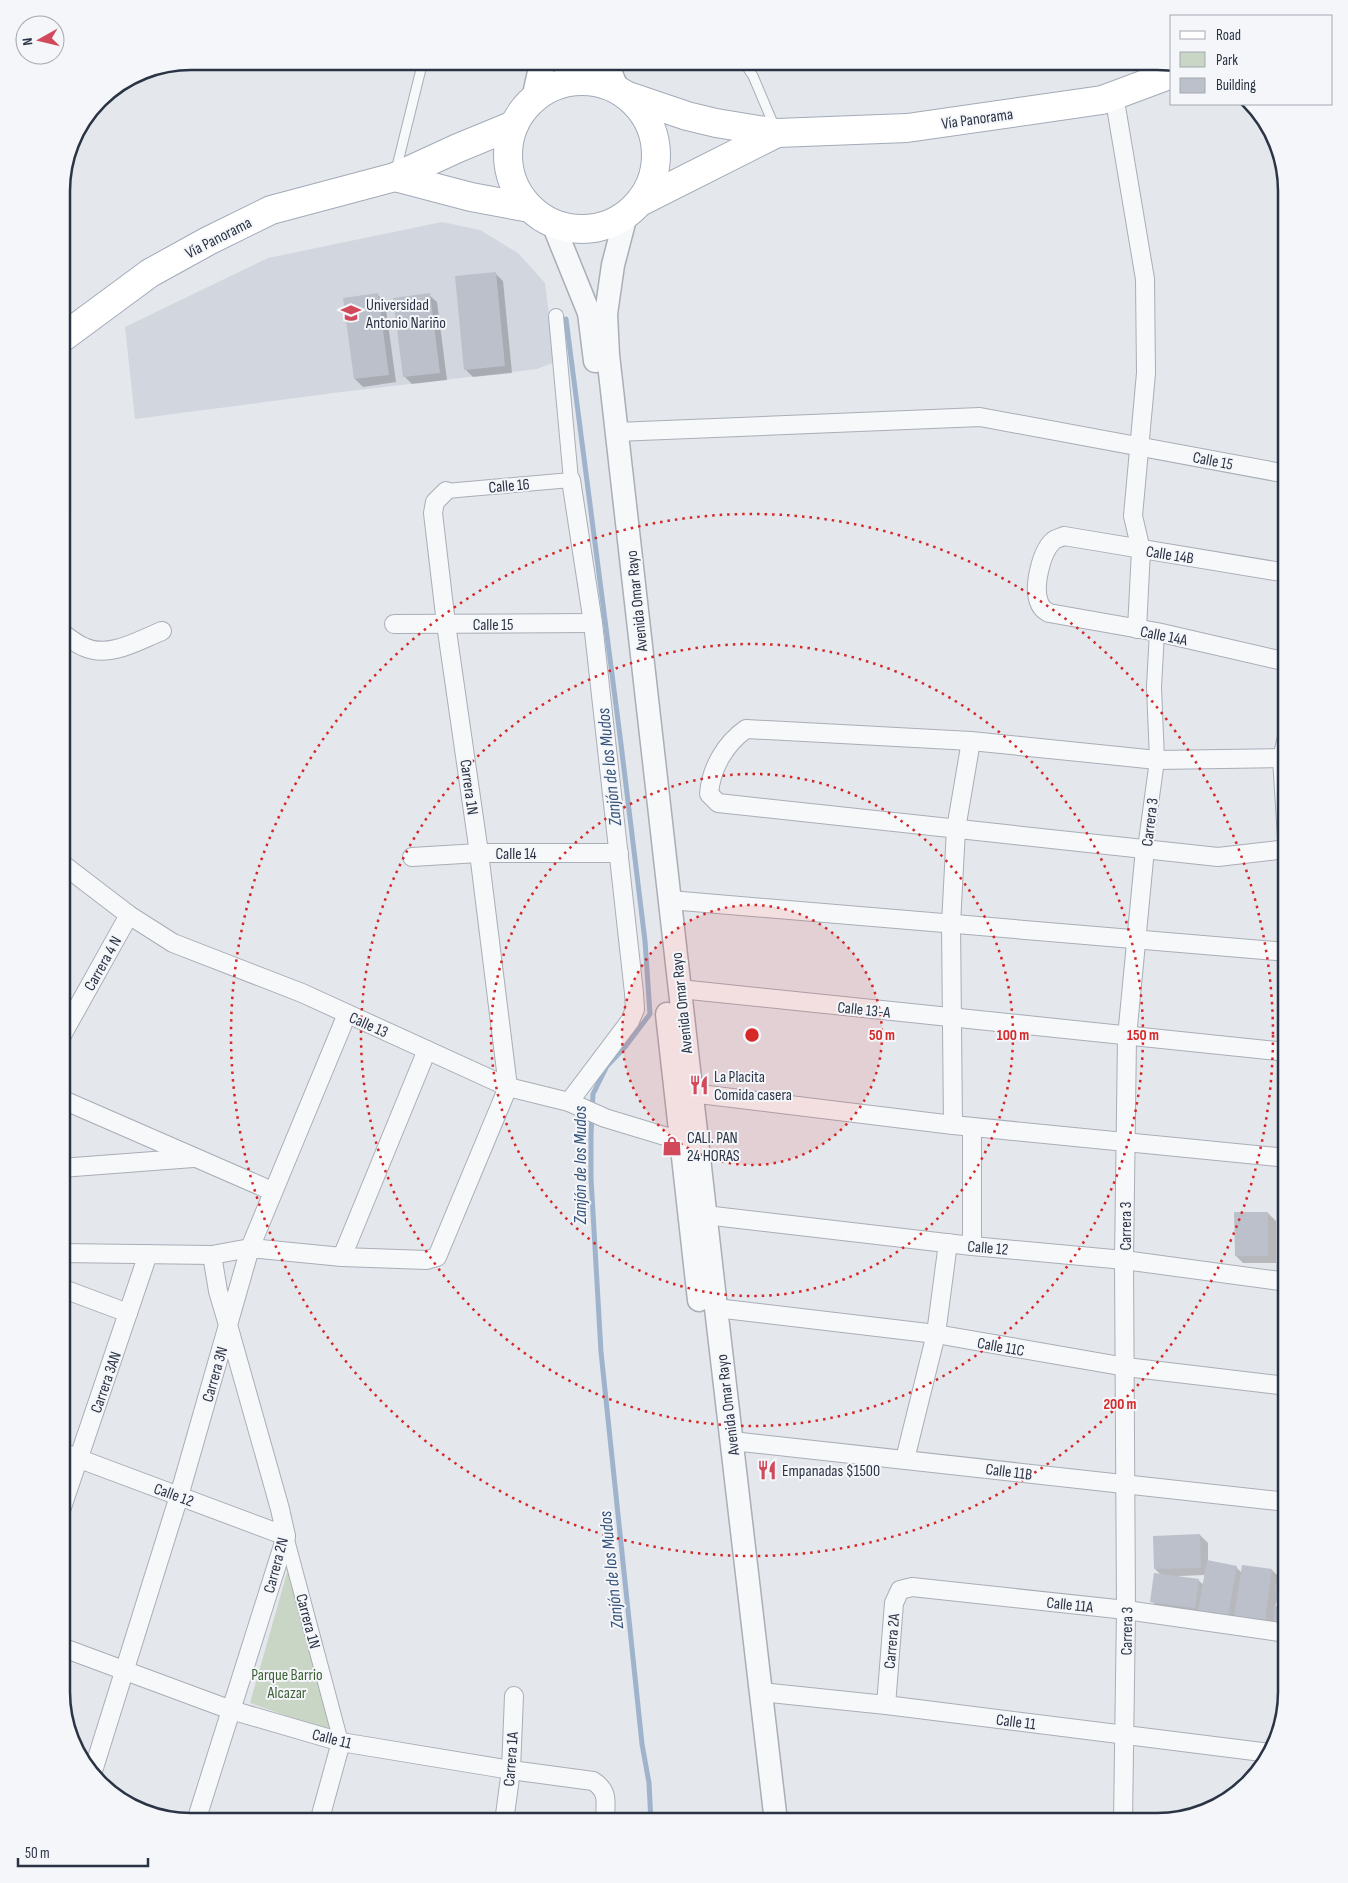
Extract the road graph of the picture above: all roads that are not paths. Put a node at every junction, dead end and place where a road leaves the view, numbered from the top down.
1 (421, 70) edge
2 (541, 70) edge
3 (609, 70) edge
4 (748, 70) edge
5 (1170, 75) edge
6 (622, 92) junction
7 (1114, 95) junction
8 (535, 97) junction
9 (514, 126) junction
10 (777, 133) junction
11 (395, 177) junction
12 (530, 208) junction
13 (633, 209) junction
14 (553, 224) junction
15 (556, 316) dead end
16 (70, 332) edge
17 (616, 432) junction
18 (1139, 446) junction
19 (1278, 472) edge
20 (571, 480) junction
21 (446, 491) joint
22 (1141, 550) junction
23 (1278, 571) edge
24 (1042, 609) joint
25 (593, 623) junction
26 (394, 624) dead end
27 (446, 624) junction
28 (1137, 629) junction
29 (162, 631) dead end
30 (1157, 632) junction
31 (70, 638) edge
32 (1278, 660) edge
33 (971, 741) junction
34 (1278, 758) edge
35 (1157, 760) junction
36 (956, 829) junction
37 (1145, 849) junction
38 (1278, 851) edge
39 (479, 853) junction
40 (619, 853) junction
41 (412, 857) dead end
42 (70, 870) edge
43 (670, 900) junction
44 (129, 915) junction
45 (951, 924) junction
46 (1137, 940) junction
47 (1278, 951) edge
48 (680, 990) junction
49 (347, 1014) junction
50 (952, 1018) junction
51 (70, 1021) edge
52 (1127, 1037) junction
53 (427, 1050) junction
54 (1278, 1051) edge
55 (508, 1087) junction
56 (691, 1093) junction
57 (569, 1102) junction
58 (70, 1103) edge
59 (953, 1126) junction
60 (972, 1127) junction
61 (689, 1140) junction
62 (1125, 1142) junction
63 (1278, 1157) edge
64 (196, 1158) junction
65 (70, 1167) edge
66 (272, 1191) junction
67 (697, 1216) junction
68 (948, 1244) junction
69 (972, 1246) junction
70 (250, 1248) junction
71 (70, 1253) edge
72 (148, 1254) junction
73 (212, 1255) junction
74 (342, 1257) junction
75 (1124, 1260) junction
76 (1278, 1281) edge
77 (70, 1291) edge
78 (716, 1308) junction
79 (128, 1313) junction
80 (228, 1325) junction
81 (936, 1334) junction
82 (1126, 1368) junction
83 (1278, 1385) edge
84 (732, 1441) junction
85 (70, 1455) edge
86 (78, 1458) junction
87 (905, 1459) junction
88 (70, 1482) edge
89 (1126, 1484) junction
90 (179, 1496) junction
91 (1278, 1501) edge
92 (286, 1536) junction
93 (912, 1587) joint
94 (1126, 1610) junction
95 (1278, 1631) edge
96 (70, 1650) edge
97 (125, 1671) junction
98 (761, 1692) junction
99 (514, 1696) dead end
100 (886, 1705) junction
101 (232, 1710) junction
102 (1124, 1735) junction
103 (341, 1742) junction
104 (1262, 1752) edge
105 (95, 1766) edge
106 (511, 1770) junction
107 (199, 1813) edge
108 (321, 1813) edge
109 (505, 1813) edge
110 (605, 1813) edge
111 (761, 1813) edge
112 (775, 1813) edge
113 (1123, 1813) edge

1 - 11 lane
2 - 8 main road
3 - 6 main road
4 - 10 lane
5 - 7 main road, Vía Panorama
6 - 8 main road
6 - 10 main road, Vía Panorama
6 - 13 main road
7 - 10 main road, Vía Panorama
7 - 18 street
8 - 9 main road
9 - 11 main road, Vía Panorama
9 - 12 main road
10 - 13 main road, Vía Panorama
11 - 12 main road, Vía Panorama
11 - 16 main road, Vía Panorama
12 - 14 main road
13 - 14 main road
13 - 17 street, Avenida Omar Rayo
14 - 61 street, Avenida Omar Rayo
15 - 20 street
17 - 18 street, Calle 15
17 - 43 street, Avenida Omar Rayo
18 - 19 street, Calle 15
18 - 22 street
20 - 21 street, Calle 16
20 - 25 street
21 - 27 street, Carrera 1N
22 - 23 street, Calle 14B
22 - 24 street, Calle 14B
22 - 28 street
24 - 28 street, Calle 14A
25 - 27 street, Calle 15
25 - 40 street
26 - 27 street, Calle 15
27 - 39 street, Carrera 1N
28 - 30 street, Calle 14A
29 - 31 street
30 - 32 street, Calle 14A
30 - 35 street, Carrera 3
33 - 35 street
33 - 36 street
33 - 36 street
34 - 35 street
35 - 37 street, Carrera 3
36 - 37 street
36 - 45 street
37 - 38 street
37 - 46 street, Carrera 3
39 - 40 street, Calle 14
39 - 41 street, Calle 14
39 - 55 street, Carrera 1N
40 - 57 street
42 - 44 street, Calle 13
43 - 45 street
43 - 48 street, Avenida Omar Rayo
44 - 49 street, Calle 13
44 - 51 street, Carrera 4 N
45 - 46 street
45 - 50 street
46 - 47 street
46 - 52 street, Carrera 3
48 - 50 street, Calle 13-A
48 - 56 street, Avenida Omar Rayo
49 - 53 street, Calle 13
49 - 66 street
50 - 52 street, Calle 13-A
50 - 59 street
52 - 54 street, Calle 13-A
52 - 62 street, Carrera 3
53 - 55 street, Calle 13
53 - 74 street
55 - 57 street, Calle 13
55 - 74 street
56 - 59 street
56 - 61 street, Avenida Omar Rayo
57 - 61 street, Calle 13
58 - 64 street
59 - 60 street
60 - 62 street
60 - 69 street
61 - 67 street, Avenida Omar Rayo
62 - 63 street
62 - 75 street, Carrera 3
64 - 65 street
64 - 66 street
66 - 70 street
67 - 68 street, Calle 12
67 - 78 street, Avenida Omar Rayo
67 - 111 street, Avenida Omar Rayo
68 - 69 street, Calle 12
68 - 81 street
69 - 75 street, Calle 12
70 - 73 street
70 - 74 street
70 - 80 street
71 - 72 street
72 - 73 street
72 - 79 street, Carrera 3AN
73 - 80 street, Carrera 3N
75 - 76 street, Calle 12
75 - 82 street, Carrera 3
77 - 79 street
78 - 81 street, Calle 11C
78 - 84 street, Avenida Omar Rayo
79 - 86 street, Carrera 3AN
80 - 90 street, Carrera 3N
80 - 92 street, Carrera 2N
81 - 82 street, Calle 11C
81 - 87 street
82 - 83 street, Calle 11C
82 - 89 street, Carrera 3
84 - 87 street, Calle 11B
84 - 98 street, Avenida Omar Rayo
85 - 86 street, Calle 12
86 - 88 street, Carrera 3AN
86 - 90 street, Calle 12
87 - 89 street, Calle 11B
89 - 91 street, Calle 11B
89 - 94 street, Carrera 3
90 - 92 street, Calle 12
90 - 97 street, Carrera 3N
92 - 101 street, Carrera 2N
92 - 103 street, Carrera 1N
93 - 94 street, Calle 11A
93 - 100 street, Carrera 2A
94 - 95 street, Calle 11A
94 - 102 street, Carrera 3
96 - 97 street, Calle 11
97 - 101 street, Calle 11
97 - 105 street, Carrera 3N
98 - 100 street, Calle 11
98 - 112 street, Avenida Omar Rayo
99 - 106 street, Carrera 1A
100 - 102 street, Calle 11
101 - 103 street, Calle 11
101 - 107 street, Carrera 2N
102 - 104 street, Calle 11
102 - 113 street, Carrera 3
103 - 106 street, Calle 11
103 - 108 street
106 - 109 street, Carrera 1A
106 - 110 street, Calle 11

